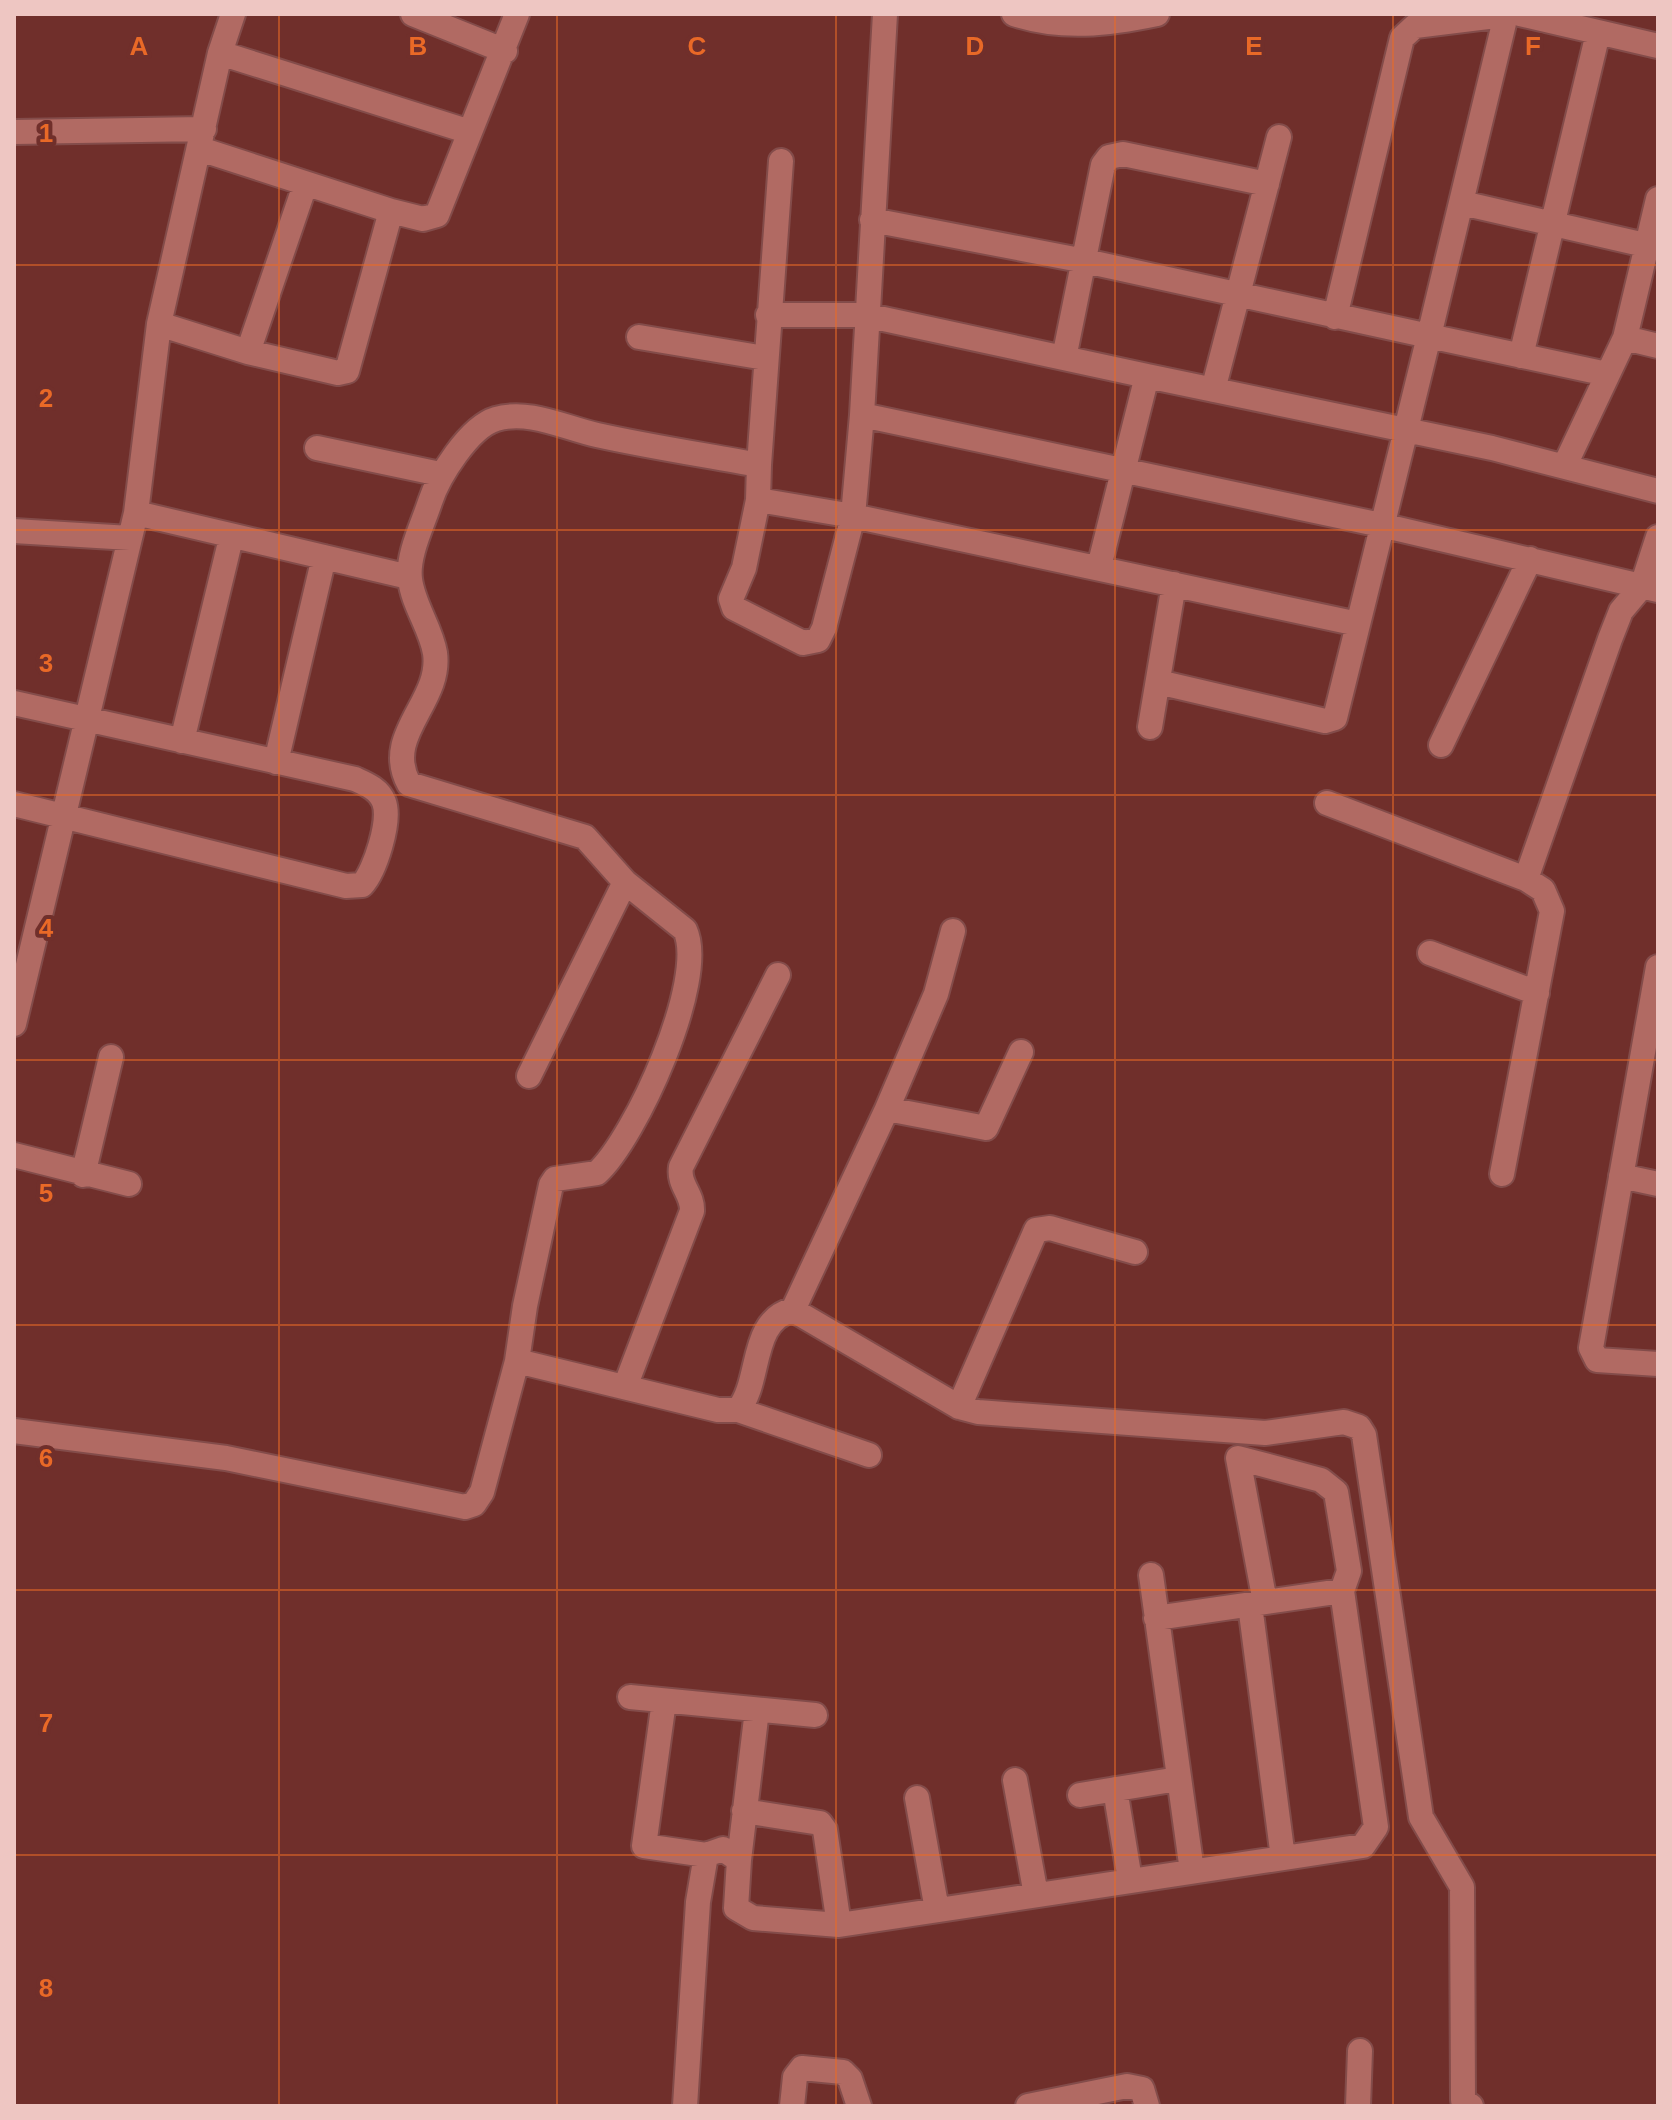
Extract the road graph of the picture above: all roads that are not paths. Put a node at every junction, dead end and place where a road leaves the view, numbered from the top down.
1 (233, 14) edge
2 (413, 14) edge
3 (517, 14) edge
4 (885, 14) edge
5 (1014, 14) edge
6 (1157, 14) edge
7 (1513, 14) edge
8 (1598, 33) junction
9 (1658, 46) edge
10 (505, 51) junction
11 (220, 53) junction
12 (14, 132) edge
13 (470, 132) junction
14 (1279, 137) dead end
15 (202, 139) junction
16 (781, 161) dead end
17 (1267, 184) junction
18 (305, 185) junction
19 (1658, 199) edge
20 (1462, 203) junction
21 (391, 211) junction
22 (872, 220) junction
23 (1555, 224) junction
24 (1653, 247) edge
25 (1085, 261) junction
26 (1239, 297) junction
27 (768, 315) junction
28 (865, 315) junction
29 (1335, 317) junction
30 (159, 324) junction
31 (1429, 336) junction
32 (639, 337) dead end
33 (1625, 338) junction
34 (1658, 346) edge
35 (248, 352) junction
36 (1521, 356) junction
37 (765, 358) junction
38 (1064, 358) junction
39 (1607, 374) junction
40 (1147, 376) junction
41 (1213, 390) junction
42 (862, 415) junction
43 (1403, 430) junction
44 (317, 448) dead end
45 (759, 465) junction
46 (1565, 465) junction
47 (1120, 472) junction
48 (440, 474) junction
49 (1658, 491) edge
50 (758, 500) junction
51 (136, 513) junction
52 (853, 516) junction
53 (1381, 525) junction
54 (14, 531) edge
55 (1658, 537) edge
56 (130, 538) junction
57 (231, 538) junction
58 (324, 557) junction
59 (1530, 559) junction
60 (1099, 567) junction
61 (409, 577) junction
62 (1174, 584) junction
63 (1650, 588) edge
64 (1358, 624) junction
65 (1158, 682) junction
66 (14, 703) edge
67 (85, 719) junction
68 (1150, 727) dead end
69 (182, 741) junction
70 (1441, 745) dead end
71 (276, 762) junction
72 (1327, 803) dead end
73 (14, 804) edge
74 (64, 815) junction
75 (1526, 879) junction
76 (625, 882) junction
77 (953, 931) dead end
78 (1430, 953) dead end
79 (1658, 967) edge
80 (778, 975) dead end
81 (1537, 993) junction
82 (14, 1024) edge
83 (1021, 1052) dead end
84 (111, 1057) dead end
85 (1649, 1074) edge
86 (529, 1076) dead end
87 (887, 1109) junction
88 (14, 1155) edge
89 (1502, 1174) dead end
90 (83, 1175) junction
91 (1621, 1176) junction
92 (129, 1184) dead end
93 (1658, 1184) edge
94 (1135, 1252) dead end
95 (793, 1310) junction
96 (517, 1361) junction
97 (1658, 1364) edge
98 (625, 1387) junction
99 (959, 1407) junction
100 (738, 1410) junction
101 (14, 1431) edge
102 (869, 1455) dead end
103 (1151, 1575) dead end
104 (1342, 1591) junction
105 (1258, 1604) junction
106 (1156, 1618) junction
107 (630, 1697) dead end
108 (664, 1701) junction
109 (757, 1710) junction
110 (815, 1715) dead end
111 (1178, 1779) junction
112 (1015, 1780) dead end
113 (1115, 1789) junction
114 (1080, 1795) dead end
115 (917, 1798) dead end
116 (744, 1811) junction
117 (706, 1855) junction
118 (1283, 1858) junction
119 (739, 1860) junction
120 (1192, 1871) junction
121 (1130, 1880) junction
122 (1036, 1895) junction
123 (937, 1910) junction
124 (839, 1925) junction
125 (1360, 2051) dead end
126 (685, 2106) edge
127 (792, 2106) edge
128 (859, 2106) edge
129 (1028, 2106) edge
130 (1147, 2106) edge
131 (1358, 2106) edge
132 (1471, 2106) edge

1 - 11 street
2 - 10 street
3 - 10 street
4 - 22 street
5 - 6 street
7 - 8 street
7 - 20 street
7 - 29 street
8 - 9 street
8 - 23 street
10 - 13 street
11 - 13 street
11 - 15 street
12 - 15 street
13 - 21 street
14 - 17 street
15 - 18 street
15 - 30 street
16 - 27 street
17 - 25 street
17 - 26 street
18 - 21 street
18 - 35 street
19 - 24 street
20 - 23 street
20 - 31 street
21 - 35 street
22 - 25 street
22 - 28 street
23 - 24 street
23 - 36 street
24 - 33 street
25 - 26 street
25 - 38 street
26 - 29 street
26 - 41 street
27 - 28 street
27 - 37 street
28 - 38 street
28 - 42 street
29 - 31 street
30 - 35 street
30 - 51 street
31 - 36 street
31 - 43 street
32 - 37 street
33 - 34 street
33 - 39 street
36 - 39 street
37 - 45 street
38 - 40 street
39 - 46 street
40 - 41 street
40 - 47 street
41 - 43 street
42 - 47 street
42 - 52 street
43 - 46 street
43 - 53 street
44 - 48 street
45 - 48 street
45 - 50 street
46 - 49 street
47 - 53 street
47 - 60 street
48 - 61 street
50 - 52 street
50 - 52 street
51 - 56 street
51 - 57 street
52 - 60 street
53 - 59 street
53 - 64 street
54 - 56 street
55 - 63 street
56 - 67 street
57 - 58 street
57 - 69 street
58 - 61 street
58 - 71 street
59 - 63 street
59 - 70 street
60 - 62 street
61 - 76 street
62 - 64 street
62 - 65 street
63 - 75 street
64 - 65 street
65 - 68 street
66 - 67 street
67 - 69 street
67 - 74 street
69 - 71 street
71 - 74 street
72 - 75 street
73 - 74 street
74 - 82 street
75 - 81 street
76 - 86 street
76 - 96 street
77 - 87 street
78 - 81 street
79 - 85 street
80 - 98 street
81 - 89 street
83 - 87 street
84 - 90 street
85 - 91 street
87 - 95 street
88 - 90 street
90 - 92 street
91 - 93 street
91 - 97 street
94 - 99 street
95 - 99 street
95 - 100 street
96 - 98 street
96 - 101 street
98 - 100 street
99 - 132 street
100 - 102 street
103 - 106 street
104 - 105 street
104 - 105 street
104 - 118 street
105 - 106 street
105 - 118 street
106 - 111 street
107 - 108 street
108 - 109 street
108 - 117 street
109 - 110 street
109 - 116 street
111 - 113 street
111 - 120 street
112 - 122 street
113 - 114 street
113 - 121 street
115 - 123 street
116 - 119 street
116 - 124 street
117 - 119 street
117 - 126 street
118 - 120 street
119 - 124 street
120 - 121 street
121 - 122 street
122 - 123 street
123 - 124 street
125 - 131 street
127 - 128 street
129 - 130 street

